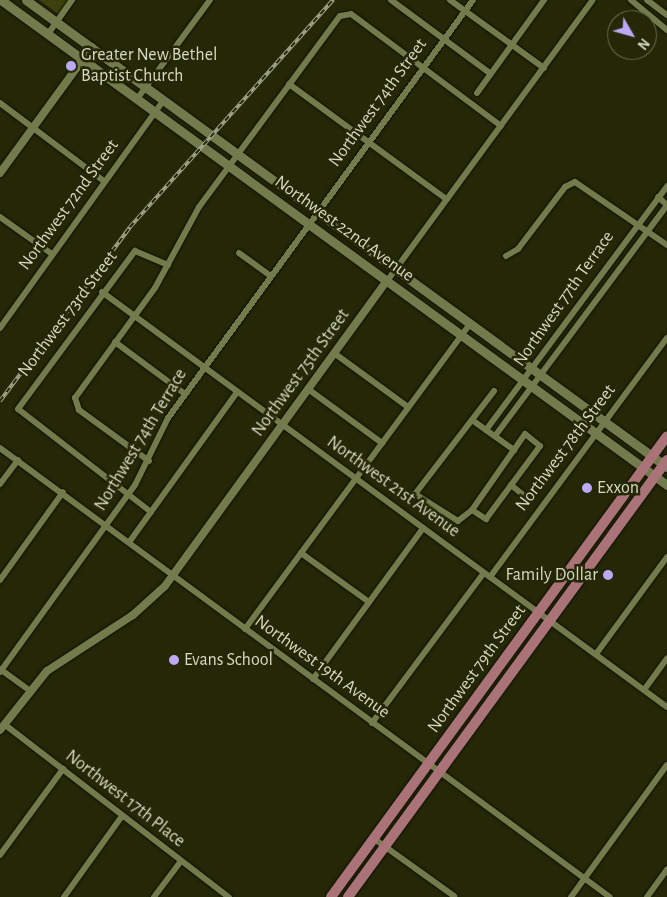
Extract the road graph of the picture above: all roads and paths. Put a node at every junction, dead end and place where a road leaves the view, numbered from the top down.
1 (1, 0) edge
2 (26, 0) edge
3 (72, 0) edge
4 (210, 0) edge
5 (391, 0) edge
6 (450, 0) edge
7 (473, 0) edge
8 (544, 0) edge
9 (593, 0) edge
10 (631, 0) edge
11 (647, 0) edge
12 (465, 11) junction
13 (667, 15) edge
14 (57, 22) junction
15 (667, 30) edge
16 (48, 34) junction
17 (444, 39) junction
18 (512, 45) junction
19 (92, 48) junction
20 (83, 60) junction
21 (422, 68) junction
22 (544, 68) junction
23 (491, 74) junction
24 (288, 84) junction
25 (146, 87) junction
26 (477, 93) dead end
27 (137, 99) junction
28 (164, 100) junction
29 (0, 103) edge
30 (155, 112) junction
31 (501, 126) junction
32 (33, 127) junction
33 (368, 142) junction
34 (238, 154) junction
35 (229, 166) junction
36 (0, 173) edge
37 (104, 181) junction
38 (667, 186) edge
39 (658, 198) junction
40 (446, 199) junction
41 (667, 205) edge
42 (316, 212) junction
43 (0, 217) edge
44 (637, 223) junction
45 (308, 224) junction
46 (646, 230) junction
47 (667, 245) edge
48 (239, 253) dead end
49 (52, 254) junction
50 (506, 256) dead end
51 (168, 265) junction
52 (395, 269) junction
53 (271, 276) junction
54 (387, 281) junction
55 (102, 292) junction
56 (134, 316) junction
57 (470, 324) junction
58 (0, 328) edge
59 (462, 336) junction
60 (667, 338) edge
61 (114, 342) junction
62 (334, 353) junction
63 (204, 368) junction
64 (536, 372) junction
65 (524, 381) junction
66 (532, 387) junction
67 (308, 389) junction
68 (494, 391) dead end
69 (237, 392) junction
70 (185, 394) junction
71 (408, 407) junction
72 (472, 420) junction
73 (605, 422) junction
74 (282, 424) junction
75 (486, 430) junction
76 (597, 434) junction
77 (495, 436) junction
78 (667, 436) edge
79 (382, 443) junction
80 (0, 448) edge
81 (514, 450) junction
82 (652, 456) junction
83 (18, 460) junction
84 (148, 461) junction
85 (666, 464) edge
86 (643, 468) junction
87 (655, 476) junction
88 (356, 478) junction
89 (0, 484) edge
90 (667, 485) edge
91 (511, 486) junction
92 (64, 492) junction
93 (128, 496) junction
94 (528, 498) dead end
95 (472, 510) junction
96 (151, 512) junction
97 (108, 524) junction
98 (423, 528) junction
99 (596, 533) junction
100 (608, 540) junction
101 (130, 541) junction
102 (301, 553) junction
103 (667, 557) edge
104 (174, 575) junction
105 (487, 575) junction
106 (0, 580) edge
107 (369, 602) junction
108 (538, 613) junction
109 (549, 621) junction
110 (245, 629) junction
111 (596, 654) junction
112 (667, 658) edge
113 (0, 671) edge
114 (313, 679) junction
115 (29, 690) junction
116 (644, 690) junction
117 (477, 696) junction
118 (489, 705) junction
119 (667, 706) edge
120 (372, 722) junction
121 (2, 727) edge
122 (428, 764) junction
123 (667, 765) edge
124 (63, 769) junction
125 (440, 772) junction
126 (122, 816) junction
127 (373, 838) junction
128 (385, 847) junction
129 (0, 855) edge
130 (181, 861) junction
131 (667, 868) edge
132 (584, 878) junction
133 (454, 896) edge
134 (64, 897) edge
135 (154, 897) edge
136 (229, 897) edge
137 (330, 897) edge
138 (348, 897) edge
139 (570, 897) edge
140 (610, 897) edge
141 (646, 897) edge

1 - 16 main road, Northwest 22nd Avenue
2 - 14 main road, Northwest 22nd Avenue
3 - 14 street
4 - 25 street
5 - 17 street
6 - 12 street
7 - 12 street, Northwest 74th Street
8 - 18 street
9 - 22 street, Northwest 75th Street
10 - 15 street
11 - 13 street
12 - 17 street, Northwest 74th Street
12 - 18 street
14 - 16 street
14 - 19 main road, Northwest 22nd Avenue
16 - 20 main road, Northwest 22nd Avenue
17 - 21 street, Northwest 74th Street
17 - 23 street
18 - 22 street
18 - 23 street
19 - 20 street
19 - 25 main road, Northwest 22nd Avenue
20 - 27 main road, Northwest 22nd Avenue
20 - 32 street
21 - 24 street
21 - 31 street
21 - 33 street, Northwest 74th Street
22 - 31 street, Northwest 75th Street
23 - 26 street
24 - 33 street
24 - 34 street
25 - 27 street
25 - 28 main road, Northwest 22nd Avenue
27 - 30 main road, Northwest 22nd Avenue
28 - 30 street, Northwest 72nd Street
28 - 34 main road, Northwest 22nd Avenue
29 - 32 street
30 - 35 main road, Northwest 22nd Avenue
30 - 37 street, Northwest 72nd Street
31 - 40 street, Northwest 75th Street
32 - 36 street
32 - 37 street
33 - 40 street
33 - 42 street, Northwest 74th Street
34 - 35 street
34 - 42 main road, Northwest 22nd Avenue
35 - 45 main road, Northwest 22nd Avenue
35 - 51 street
37 - 49 street, Northwest 72nd Street
38 - 39 street, Northwest 77th Terrace
39 - 41 street
39 - 44 street, Northwest 77th Terrace
40 - 52 street, Northwest 75th Street
41 - 46 street, Northwest 77th Terrace
42 - 45 street, Northwest 74th Street
42 - 52 main road, Northwest 22nd Avenue
43 - 49 street
44 - 46 street
44 - 50 street
44 - 64 street, Northwest 77th Terrace
45 - 53 street, Northwest 74th Terrace
45 - 54 main road, Northwest 22nd Avenue
46 - 47 street
46 - 64 street, Northwest 77th Terrace
48 - 53 street
49 - 58 street, Northwest 72nd Street
51 - 55 street, Northwest 73rd Street
51 - 56 street
52 - 54 street, Northwest 75th Street
52 - 57 main road, Northwest 22nd Avenue
53 - 63 street, Northwest 74th Terrace
54 - 59 main road, Northwest 22nd Avenue
54 - 62 street, Northwest 75th Street
55 - 56 street, Northwest 21st Avenue
55 - 93 street, Northwest 73rd Street
56 - 61 street
56 - 63 street, Northwest 21st Avenue
57 - 59 street
57 - 64 main road, Northwest 22nd Avenue
59 - 65 main road, Northwest 22nd Avenue
59 - 71 street
60 - 73 street, Northwest 78th Street
61 - 70 street
61 - 84 street
62 - 67 street, Northwest 75th Street
62 - 71 street
63 - 69 street, Northwest 21st Avenue
63 - 70 street, Northwest 74th Terrace
64 - 65 street, Northwest 77th Terrace
64 - 66 street, Northwest 77th Terrace
64 - 73 main road, Northwest 22nd Avenue
65 - 66 main road, Northwest 22nd Avenue
65 - 75 street, Northwest 77th Terrace
66 - 76 main road, Northwest 22nd Avenue
66 - 77 street, Northwest 77th Terrace
67 - 74 street, Northwest 75th Street
67 - 79 street
68 - 72 street
69 - 74 street, Northwest 21st Avenue
69 - 96 street
70 - 84 street, Northwest 74th Terrace
71 - 79 street
72 - 75 street
72 - 95 street
73 - 76 street, Northwest 78th Street
73 - 82 main road, Northwest 22nd Avenue
74 - 88 street, Northwest 21st Avenue
74 - 104 street, Northwest 75th Street
75 - 77 street
76 - 86 main road, Northwest 22nd Avenue
76 - 105 street, Northwest 78th Street
77 - 81 street
78 - 82 main road, Northwest 79th Street
79 - 88 street
80 - 83 street
81 - 91 street
81 - 95 street
82 - 85 main road, Northwest 22nd Avenue
82 - 86 main road, Northwest 79th Street
83 - 89 street
83 - 92 street, Northwest 19th Avenue
84 - 93 street, Northwest 74th Terrace
85 - 87 main road, Northwest 79th Street
86 - 87 main road, Northwest 22nd Avenue
86 - 99 main road, Northwest 79th Street
87 - 90 main road, Northwest 22nd Avenue
87 - 100 main road, Northwest 79th Street
88 - 98 street, Northwest 21st Avenue
88 - 102 street
91 - 94 street
91 - 95 street
92 - 97 street, Northwest 19th Avenue
92 - 106 street
93 - 96 street
93 - 97 street, Northwest 74th Terrace
96 - 101 street
97 - 101 street, Northwest 19th Avenue
97 - 113 street, Northwest 74th Terrace
98 - 105 street, Northwest 21st Avenue
98 - 107 street
99 - 100 main road
99 - 108 main road, Northwest 79th Street
100 - 109 main road, Northwest 79th Street
101 - 104 street, Northwest 19th Avenue
102 - 107 street
102 - 110 street
103 - 111 street
104 - 110 street, Northwest 19th Avenue
104 - 115 street, Northwest 75th Street
105 - 108 street, Northwest 21st Avenue
105 - 120 street, Northwest 78th Street
107 - 114 street
108 - 109 street, Northwest 21st Avenue
108 - 117 main road, Northwest 79th Street
109 - 111 street, Northwest 21st Avenue
109 - 118 main road, Northwest 79th Street
110 - 114 street, Northwest 19th Avenue
111 - 116 street, Northwest 21st Avenue
112 - 116 street
113 - 115 street
114 - 120 street, Northwest 19th Avenue
115 - 121 street, Northwest 75th Street
116 - 119 street, Northwest 21st Avenue
117 - 118 main road
117 - 122 main road, Northwest 79th Street
118 - 125 main road, Northwest 79th Street
120 - 122 street, Northwest 19th Avenue
121 - 124 street, Northwest 17th Place
122 - 125 street, Northwest 19th Avenue
122 - 127 main road, Northwest 79th Street
123 - 132 street
124 - 126 street, Northwest 17th Place
124 - 129 street
125 - 128 main road, Northwest 79th Street
125 - 132 street, Northwest 19th Avenue
126 - 130 street, Northwest 17th Place
126 - 134 street
127 - 128 street
127 - 137 main road, Northwest 79th Street
128 - 133 street
128 - 138 main road, Northwest 79th Street
130 - 135 street
130 - 136 street, Northwest 17th Place
131 - 141 street
132 - 139 street
132 - 140 street, Northwest 19th Avenue

